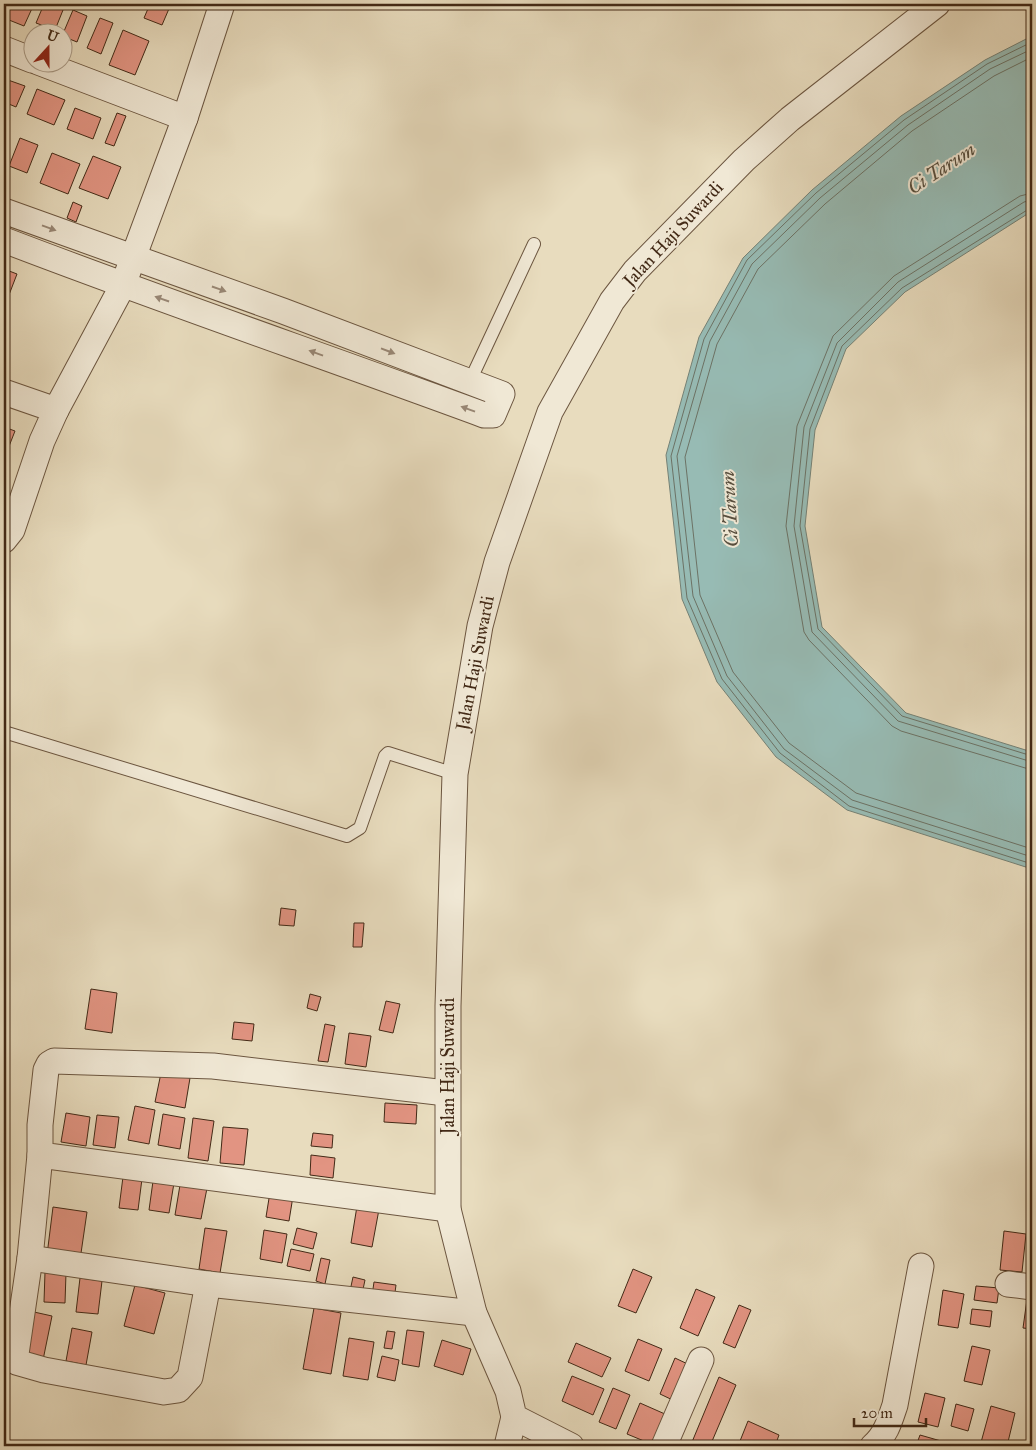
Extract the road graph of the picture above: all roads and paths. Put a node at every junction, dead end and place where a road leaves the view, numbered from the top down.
1 (222, 4) edge
2 (935, 4) edge
3 (4, 49) edge
4 (22, 56) edge
5 (64, 72) edge
6 (185, 118) junction
7 (4, 211) edge
8 (4, 240) edge
9 (534, 244) dead end
10 (132, 259) junction
11 (123, 285) junction
12 (470, 382) junction
13 (4, 392) edge
14 (56, 410) junction
15 (4, 540) edge
16 (4, 732) edge
17 (455, 774) junction
18 (446, 1093) junction
19 (40, 1156) junction
20 (448, 1209) junction
21 (30, 1258) junction
22 (921, 1266) dead end
23 (208, 1284) junction
24 (1008, 1284) dead end
25 (1032, 1287) edge
26 (474, 1313) junction
27 (701, 1360) dead end
28 (514, 1417) junction
29 (507, 1446) edge
30 (571, 1446) edge
31 (664, 1446) edge
32 (873, 1446) edge

1 - 6 street
2 - 17 street, Jalan Haji Suwardi
3 - 4 street
5 - 6 street
6 - 10 street
7 -> 10 street
8 - 11 street
9 - 12 lane
10 - 11 street
10 -> 12 street
12 -> 11 street
11 - 14 street
13 - 14 street
14 - 15 street
16 - 17 lane
17 - 18 street, Jalan Haji Suwardi
18 - 19 street
18 - 20 street, Jalan Haji Suwardi
19 - 20 street
19 - 21 street
20 - 26 street, Jalan Haji Suwardi
21 - 23 street
21 - 23 street
22 - 32 street
23 - 26 street
24 - 25 street
26 - 28 street, Jalan Haji Suwardi
27 - 31 street
28 - 29 street
28 - 30 street

